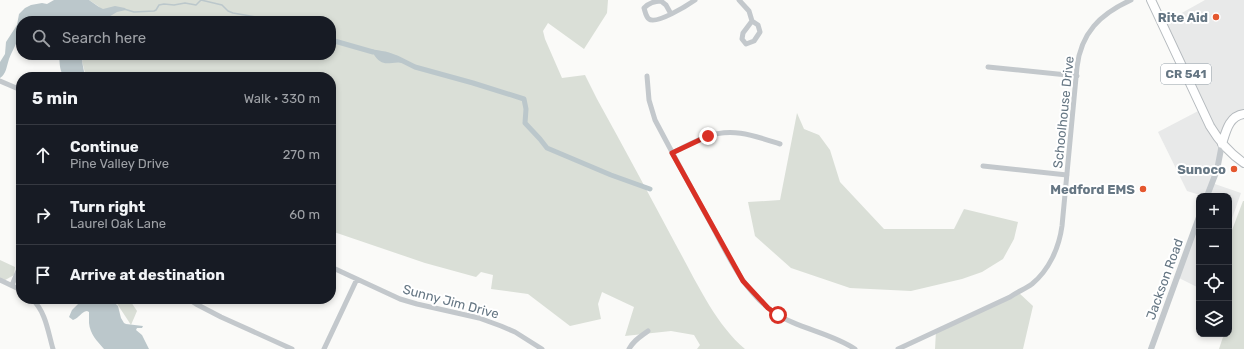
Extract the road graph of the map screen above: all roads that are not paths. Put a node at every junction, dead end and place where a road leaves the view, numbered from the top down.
1 (695, 0) edge
2 (739, 0) edge
3 (1130, 0) edge
4 (1150, 0) edge
5 (671, 14) junction
6 (752, 21) dead end
7 (988, 67) dead end
8 (647, 76) dead end
9 (1076, 76) junction
10 (0, 81) edge
11 (16, 88) edge
12 (1244, 114) edge
13 (780, 144) dead end
14 (1222, 144) junction
15 (672, 153) junction
16 (1244, 162) edge
17 (983, 166) dead end
18 (1067, 175) junction
19 (1208, 193) edge
20 (1196, 225) edge
21 (336, 269) edge
22 (16, 276) edge
23 (357, 279) junction
24 (0, 280) edge
25 (12, 285) junction
26 (16, 287) edge
27 (37, 304) edge
28 (196, 304) edge
29 (648, 331) dead end
30 (53, 349) edge
31 (292, 349) edge
32 (324, 349) edge
33 (542, 349) edge
34 (629, 349) edge
35 (855, 349) edge
36 (898, 349) edge
37 (1151, 349) edge

1 - 5 street
2 - 6 street
3 - 9 street, Schoolhouse Drive
4 - 14 main road, CR 541
5 - 5 street
7 - 9 street
8 - 15 street
9 - 18 street, Schoolhouse Drive
10 - 11 street
12 - 14 main road
13 - 15 street
14 - 16 main road, CR 541
14 - 19 street
15 - 35 street
17 - 18 street
18 - 36 street, Schoolhouse Drive
20 - 37 street, Jackson Road
21 - 23 street, Sunny Jim Drive
22 - 25 street
23 - 32 street
23 - 33 street, Sunny Jim Drive
24 - 25 street
25 - 26 street
27 - 30 street
28 - 31 street
29 - 34 street

